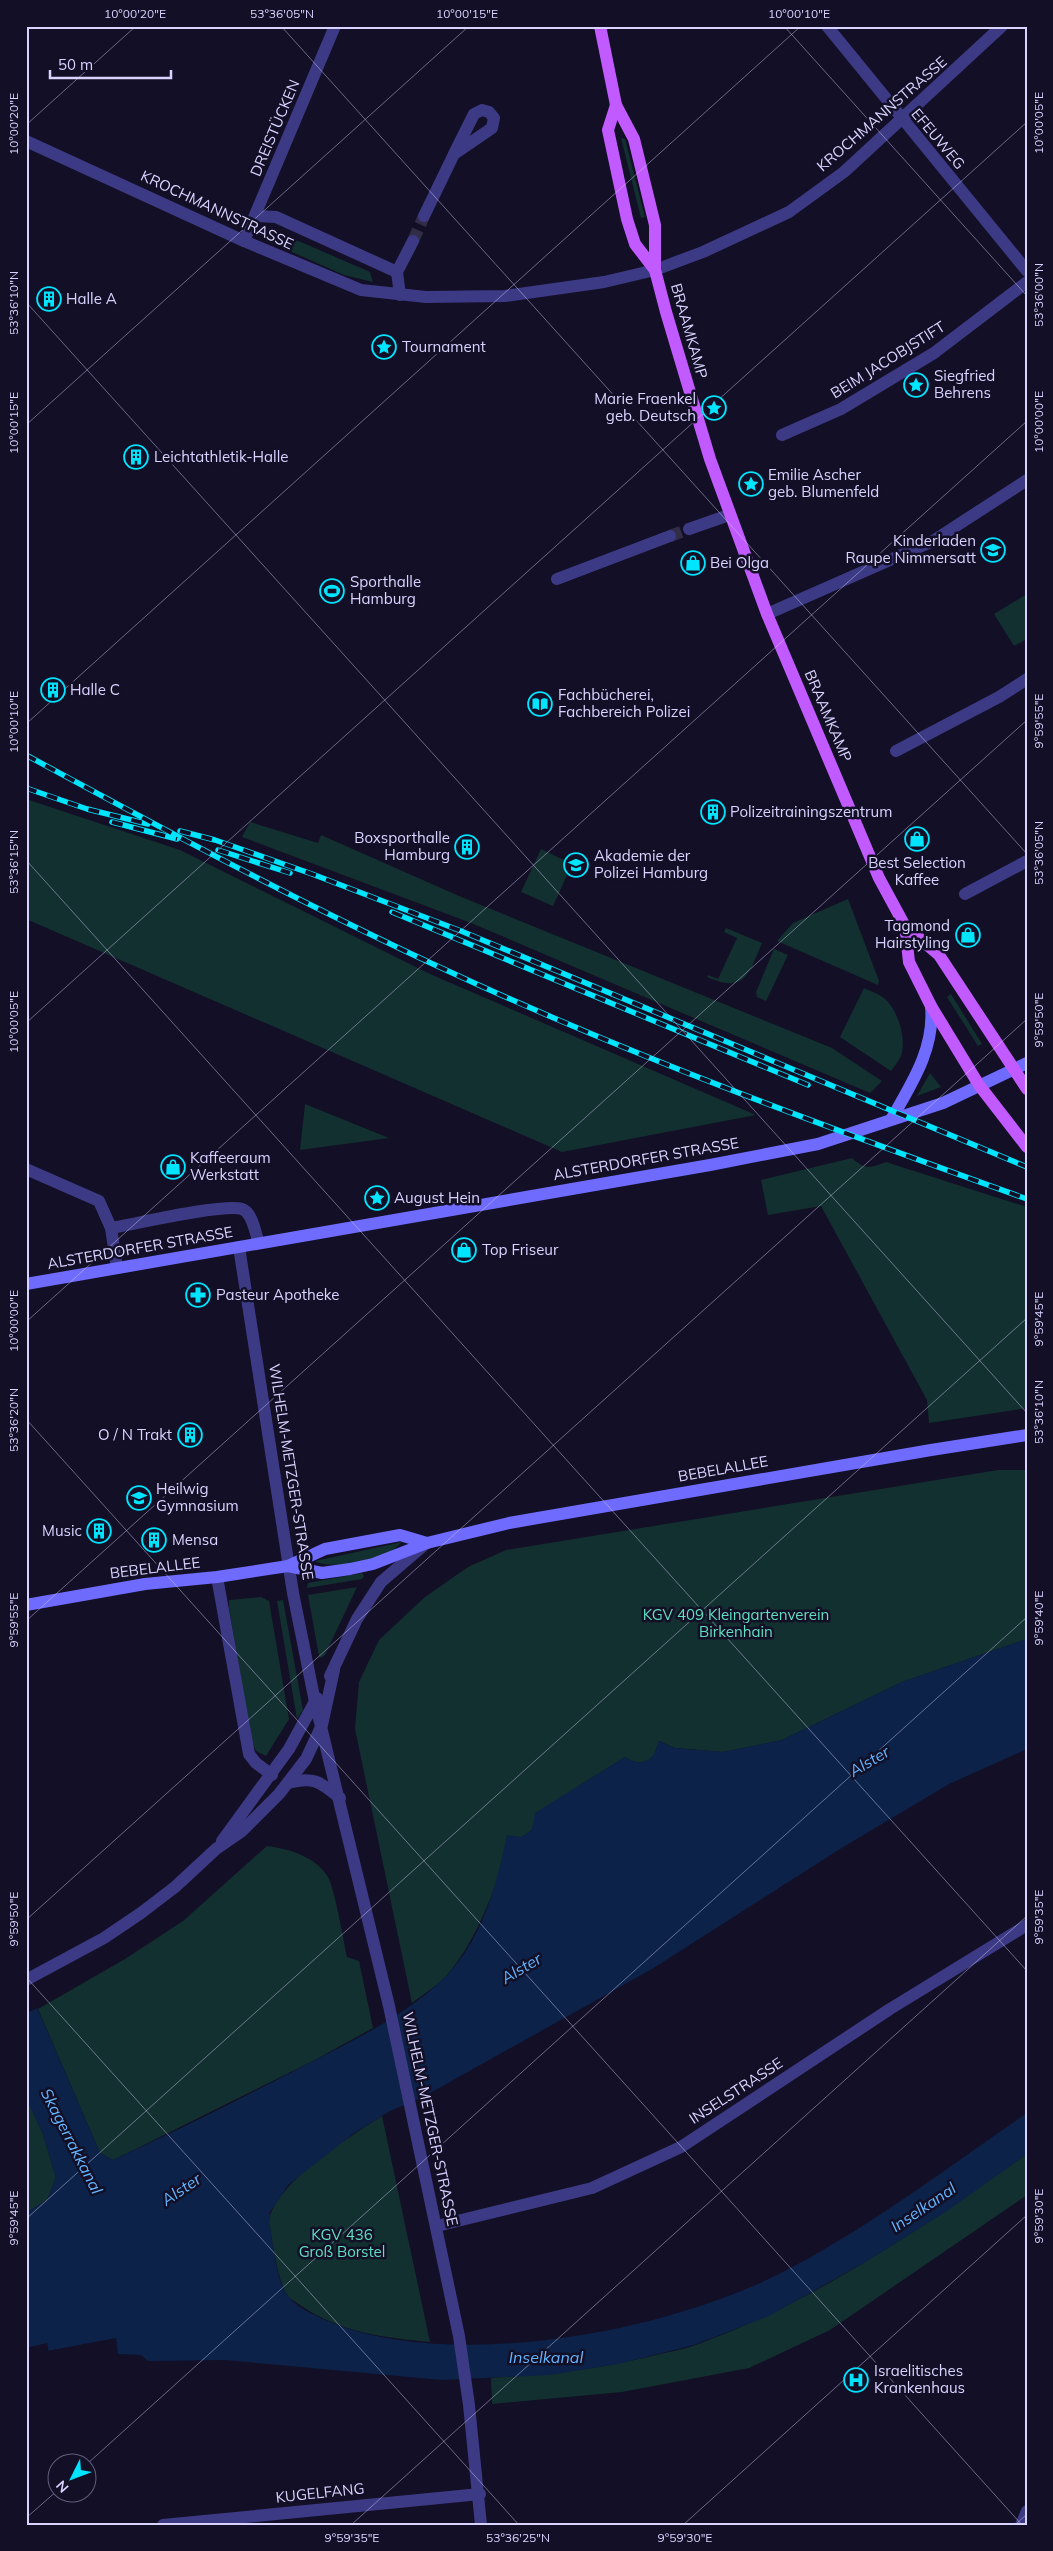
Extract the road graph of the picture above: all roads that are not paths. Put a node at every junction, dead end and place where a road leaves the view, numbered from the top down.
1 (335, 26) edge
2 (600, 26) edge
3 (827, 26) edge
4 (1002, 26) edge
5 (616, 105) junction
6 (902, 120) junction
7 (26, 141) edge
8 (454, 154) dead end
9 (256, 216) junction
10 (424, 216) tunnel mouth
11 (244, 241) junction
12 (413, 241) tunnel mouth
13 (655, 270) junction
14 (1027, 270) edge
15 (398, 272) junction
16 (1027, 282) edge
17 (400, 295) junction
18 (782, 435) dead end
19 (1027, 480) edge
20 (729, 515) junction
21 (689, 529) tunnel mouth
22 (670, 536) tunnel mouth
23 (557, 579) dead end
24 (767, 614) junction
25 (1027, 679) edge
26 (896, 751) dead end
27 (1027, 860) edge
28 (965, 894) dead end
29 (905, 926) junction
30 (931, 1006) junction
31 (1027, 1063) edge
32 (1013, 1068) junction
33 (979, 1085) junction
34 (1027, 1089) edge
35 (892, 1118) junction
36 (1027, 1147) edge
37 (26, 1169) edge
38 (111, 1228) junction
39 (259, 1243) junction
40 (239, 1247) junction
41 (117, 1268) junction
42 (26, 1284) edge
43 (1027, 1435) edge
44 (427, 1543) junction
45 (288, 1566) junction
46 (217, 1577) junction
47 (26, 1605) edge
48 (334, 1670) junction
49 (315, 1702) junction
50 (322, 1725) junction
51 (272, 1775) junction
52 (288, 1783) junction
53 (340, 1798) junction
54 (216, 1849) junction
55 (1027, 1925) edge
56 (26, 1980) edge
57 (437, 2226) junction
58 (480, 2494) junction
59 (1027, 2511) edge
60 (163, 2525) edge
61 (482, 2525) edge
62 (1021, 2525) edge

1 - 9 street, DREISTÜCKEN
2 - 5 main road, BRAAMKAMP
3 - 6 street, EFEUWEG
4 - 6 street, KROCHMANNSTRASSE
5 - 13 main road, BRAAMKAMP
5 - 13 main road, BRAAMKAMP
6 - 13 street, KROCHMANNSTRASSE
6 - 14 street, EFEUWEG
7 - 11 street, KROCHMANNSTRASSE
8 - 10 street
9 - 11 street, DREISTÜCKEN
9 - 15 street, KROCHMANNSTRASSE
11 - 17 street, KROCHMANNSTRASSE
12 - 15 street
13 - 17 street, KROCHMANNSTRASSE
13 - 20 main road, BRAAMKAMP
15 - 17 street
16 - 18 street, BEIM JACOBJSTIFT
19 - 24 street
20 - 21 street
20 - 24 main road, BRAAMKAMP
22 - 23 street
24 - 29 main road, BRAAMKAMP
25 - 26 street
27 - 28 street
29 - 30 main road, BRAAMKAMP
29 - 32 main road, BRAAMKAMP
30 - 33 main road, BRAAMKAMP
30 - 35 street
31 - 32 street, ALSTERDORFER STRASSE
32 - 33 street, ALSTERDORFER STRASSE
32 - 34 main road, BRAAMKAMP
33 - 35 street, ALSTERDORFER STRASSE
33 - 36 main road, BRAAMKAMP
35 - 39 street, ALSTERDORFER STRASSE
37 - 38 street
38 - 39 street, ALSTERDORFER STRASSE
38 - 41 street
39 - 40 street, ALSTERDORFER STRASSE
40 - 41 street, ALSTERDORFER STRASSE
40 - 45 street, WILHELM-METZGER-STRASSE
41 - 42 street, ALSTERDORFER STRASSE
43 - 44 street, BEBELALLEE
44 - 45 street, BEBELALLEE
44 - 45 street, BEBELALLEE
44 - 48 street, WILHELM-METZGER-STRASSE
45 - 46 street, BEBELALLEE
45 - 49 street, WILHELM-METZGER-STRASSE
46 - 47 street, BEBELALLEE
46 - 51 street
48 - 49 street, WILHELM-METZGER-STRASSE
48 - 50 street, WILHELM-METZGER-STRASSE
49 - 50 street, WILHELM-METZGER-STRASSE
49 - 51 street
50 - 52 street
50 - 53 street, WILHELM-METZGER-STRASSE
51 - 54 street
52 - 53 street
52 - 54 street
53 - 57 street, WILHELM-METZGER-STRASSE
54 - 56 street
55 - 57 street, INSELSTRASSE
57 - 58 street, WILHELM-METZGER-STRASSE
58 - 60 street, KUGELFANG
58 - 61 street, WILHELM-METZGER-STRASSE
59 - 62 street

